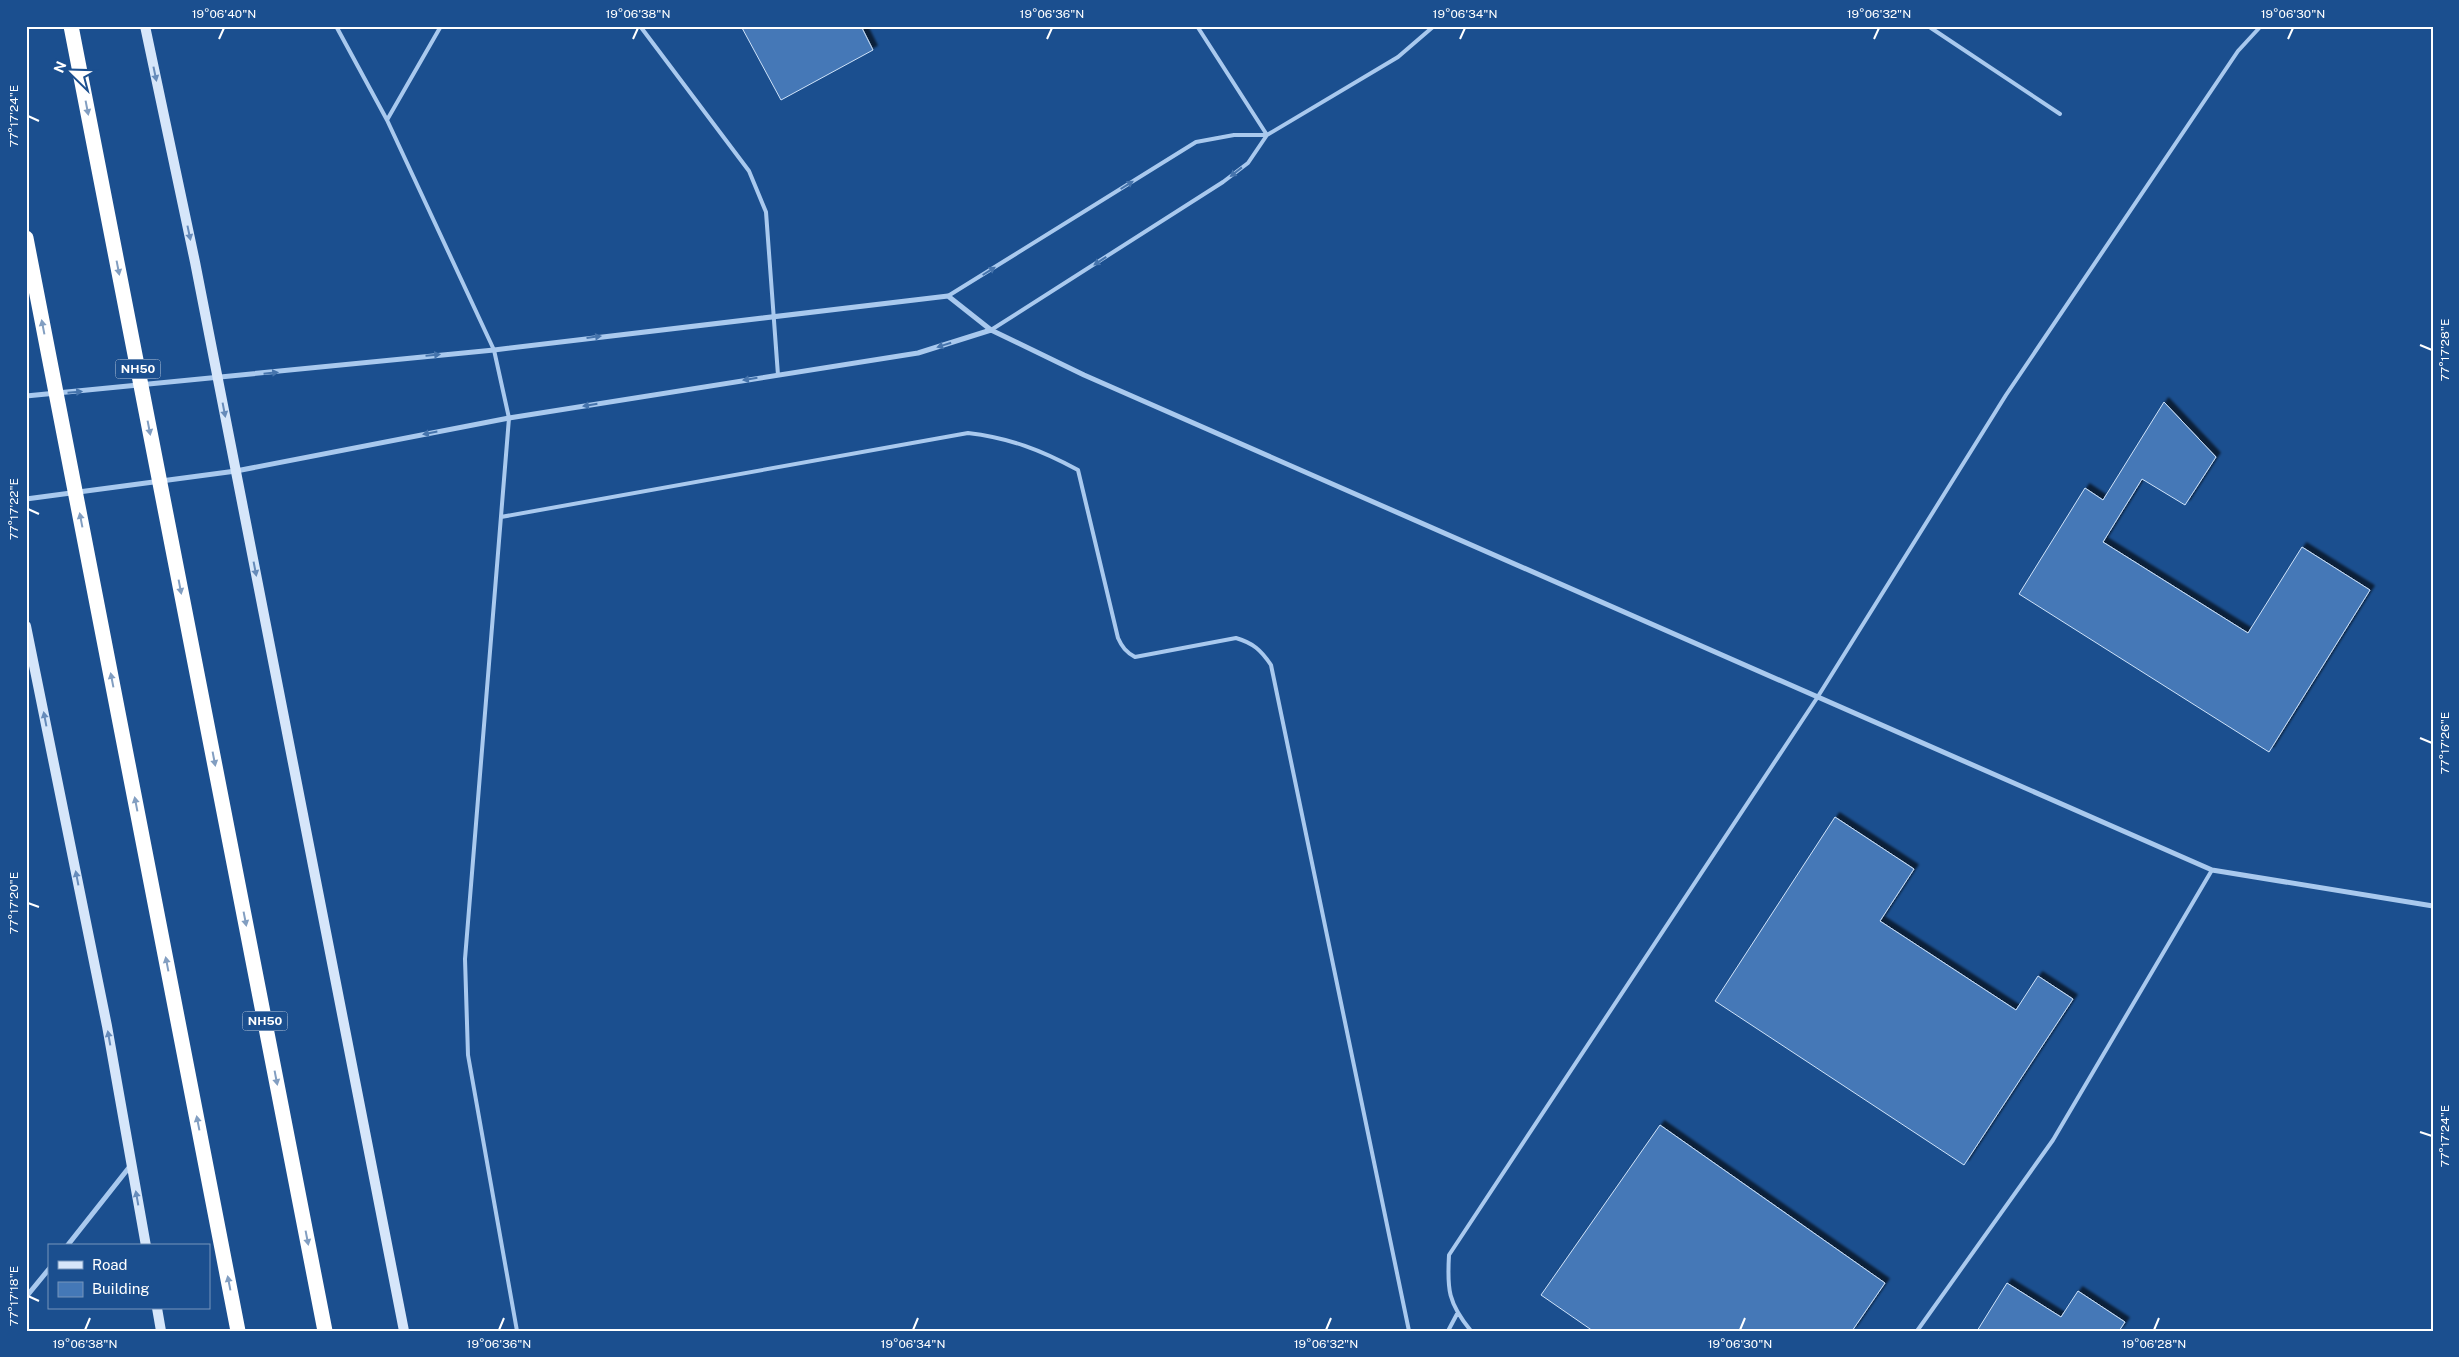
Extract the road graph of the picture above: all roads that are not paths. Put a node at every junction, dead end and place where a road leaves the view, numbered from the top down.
1 (71, 26) edge
2 (145, 26) edge
3 (336, 26) edge
4 (441, 26) edge
5 (640, 26) edge
6 (1197, 26) edge
7 (1434, 26) edge
8 (1928, 26) edge
9 (2261, 26) edge
10 (2060, 114) dead end
11 (387, 120) junction
12 (1267, 135) junction
13 (26, 238) edge
14 (948, 296) junction
15 (774, 316) junction
16 (991, 330) junction
17 (494, 350) junction
18 (778, 375) junction
19 (218, 379) junction
20 (26, 396) edge
21 (509, 418) junction
22 (236, 471) junction
23 (26, 499) edge
24 (501, 517) junction
25 (26, 626) edge
26 (1817, 698) junction
27 (2212, 870) junction
28 (2433, 906) edge
29 (131, 1164) junction
30 (69, 1244) edge
31 (146, 1244) edge
32 (48, 1270) edge
33 (26, 1297) edge
34 (157, 1310) edge
35 (1457, 1314) junction
36 (161, 1331) edge
37 (238, 1331) edge
38 (325, 1331) edge
39 (404, 1331) edge
40 (517, 1331) edge
41 (1409, 1331) edge
42 (1448, 1331) edge
43 (1471, 1331) edge
44 (1917, 1331) edge

1 -> 38 highway, NH50
2 -> 19 street
3 - 11 lane
4 - 11 lane
5 - 15 lane
6 - 12 lane
7 - 12 lane
8 - 10 lane
9 - 26 lane
11 - 17 lane
14 -> 12 lane
12 -> 16 lane
37 -> 13 highway
14 - 15 street
14 - 16 street
17 -> 15 street
15 - 18 lane
16 -> 18 street
16 - 26 street
19 -> 17 street
17 - 21 lane
18 -> 21 street
20 -> 19 street
19 -> 22 street
21 -> 22 street
21 - 24 lane
22 - 23 street
22 -> 39 street
24 - 40 lane
24 - 41 lane
29 -> 25 street
26 - 27 street
26 - 35 lane
27 - 28 street
27 - 44 lane
29 - 30 street
31 -> 29 street
32 - 33 street
34 - 36 street
35 - 42 lane
35 - 43 lane

